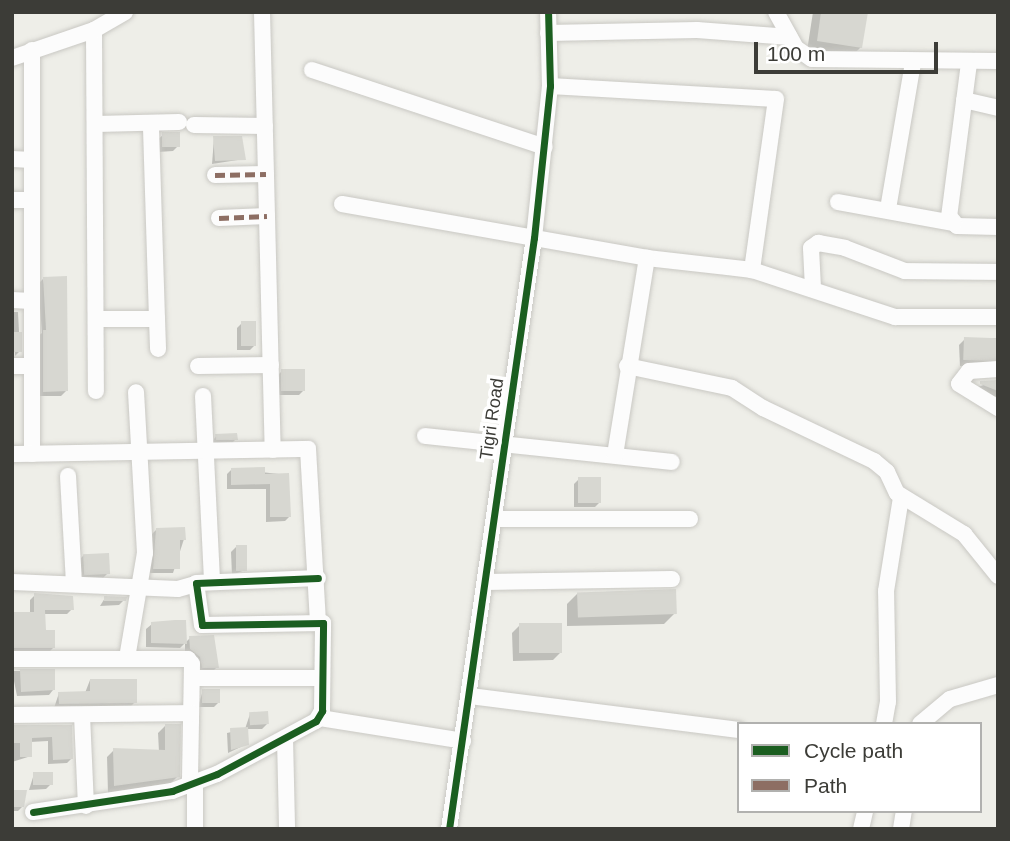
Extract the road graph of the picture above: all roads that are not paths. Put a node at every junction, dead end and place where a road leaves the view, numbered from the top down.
1 (125, 12) edge
2 (262, 12) edge
3 (548, 12) edge
4 (776, 12) edge
5 (94, 30) junction
6 (548, 33) junction
7 (790, 37) junction
8 (32, 50) junction
9 (12, 58) edge
10 (998, 61) edge
11 (913, 62) junction
12 (969, 63) junction
13 (312, 70) dead end
14 (550, 86) junction
15 (964, 100) junction
16 (998, 108) edge
17 (150, 123) junction
18 (96, 124) junction
19 (265, 126) junction
20 (545, 147) junction
21 (12, 159) edge
22 (32, 160) junction
23 (266, 174) junction
24 (215, 175) dead end
25 (12, 200) edge
26 (32, 201) junction
27 (838, 202) dead end
28 (342, 204) dead end
29 (888, 209) junction
30 (267, 216) junction
31 (219, 218) dead end
32 (954, 223) junction
33 (998, 228) edge
34 (534, 238) junction
35 (647, 258) junction
36 (752, 270) junction
37 (998, 272) edge
38 (813, 288) junction
39 (12, 300) edge
40 (31, 301) junction
41 (998, 317) edge
42 (157, 318) junction
43 (96, 319) junction
44 (158, 349) dead end
45 (271, 365) junction
46 (12, 366) edge
47 (32, 366) junction
48 (198, 366) dead end
49 (627, 366) junction
50 (998, 369) edge
51 (96, 391) dead end
52 (136, 392) dead end
53 (203, 396) dead end
54 (998, 408) edge
55 (425, 436) dead end
56 (505, 442) junction
57 (273, 450) junction
58 (139, 453) junction
59 (204, 453) junction
60 (12, 454) edge
61 (32, 454) junction
62 (615, 455) junction
63 (672, 462) dead end
64 (68, 476) dead end
65 (901, 496) junction
66 (494, 519) junction
67 (690, 519) dead end
68 (998, 576) edge
69 (318, 578) junction
70 (671, 579) dead end
71 (12, 582) edge
72 (74, 582) junction
73 (204, 582) junction
74 (486, 582) junction
75 (137, 585) junction
76 (318, 623) junction
77 (127, 658) junction
78 (12, 659) edge
79 (192, 678) junction
80 (321, 678) junction
81 (998, 685) edge
82 (470, 696) junction
83 (191, 713) junction
84 (12, 715) edge
85 (82, 715) junction
86 (320, 718) junction
87 (884, 722) edge
88 (922, 722) edge
89 (737, 730) edge
90 (285, 738) junction
91 (463, 741) junction
92 (192, 783) junction
93 (86, 806) junction
94 (33, 812) dead end
95 (195, 829) edge
96 (287, 829) edge
97 (449, 829) edge

1 - 5 street
2 - 19 street
3 - 6 street, Tigri Road
4 - 7 street
5 - 8 street
5 - 18 street
6 - 7 street
6 - 14 street, Tigri Road
7 - 11 street
8 - 9 street
8 - 22 street
10 - 12 street
11 - 12 street
11 - 29 street
12 - 15 street
13 - 20 street
14 - 20 street, Tigri Road
14 - 36 street
15 - 16 street
15 - 32 street
17 - 18 street
17 - 19 street
17 - 42 street
18 - 43 street
19 - 23 street
20 - 34 street, Tigri Road
21 - 22 street
22 - 26 street
23 - 24 street
23 - 30 street
25 - 26 street
26 - 40 street
27 - 29 street
28 - 34 street
29 - 32 street
30 - 31 street
30 - 45 street
32 - 33 street
34 - 35 street
34 - 56 street, Tigri Road
35 - 36 street
35 - 49 street
36 - 38 street
37 - 38 street
38 - 41 street
39 - 40 street
40 - 47 street
42 - 43 street
42 - 44 street
43 - 51 street
45 - 48 street
45 - 57 street
46 - 47 street
47 - 61 street
49 - 62 street
49 - 65 street
50 - 54 street
52 - 58 street
53 - 59 street
55 - 56 street
56 - 62 street
56 - 66 street, Tigri Road
57 - 59 street
57 - 69 street
58 - 59 street
58 - 61 street
58 - 75 street
59 - 73 street
60 - 61 street
62 - 63 street
64 - 72 street
65 - 68 street
65 - 87 street
66 - 67 street
66 - 74 street, Tigri Road
69 - 73 street
69 - 76 street
70 - 74 street
71 - 72 street
72 - 75 street
73 - 75 street
73 - 76 street
74 - 82 street, Tigri Road
75 - 77 street
76 - 80 street
77 - 78 street
77 - 79 street
79 - 80 street
79 - 83 street
80 - 86 street
81 - 88 street
82 - 89 street
82 - 91 street, Tigri Road
83 - 85 street
83 - 92 street
84 - 85 street
85 - 93 street
86 - 90 street
86 - 91 street
90 - 92 street
90 - 96 street
91 - 97 street, Tigri Road
92 - 93 street
92 - 95 street
93 - 94 street

